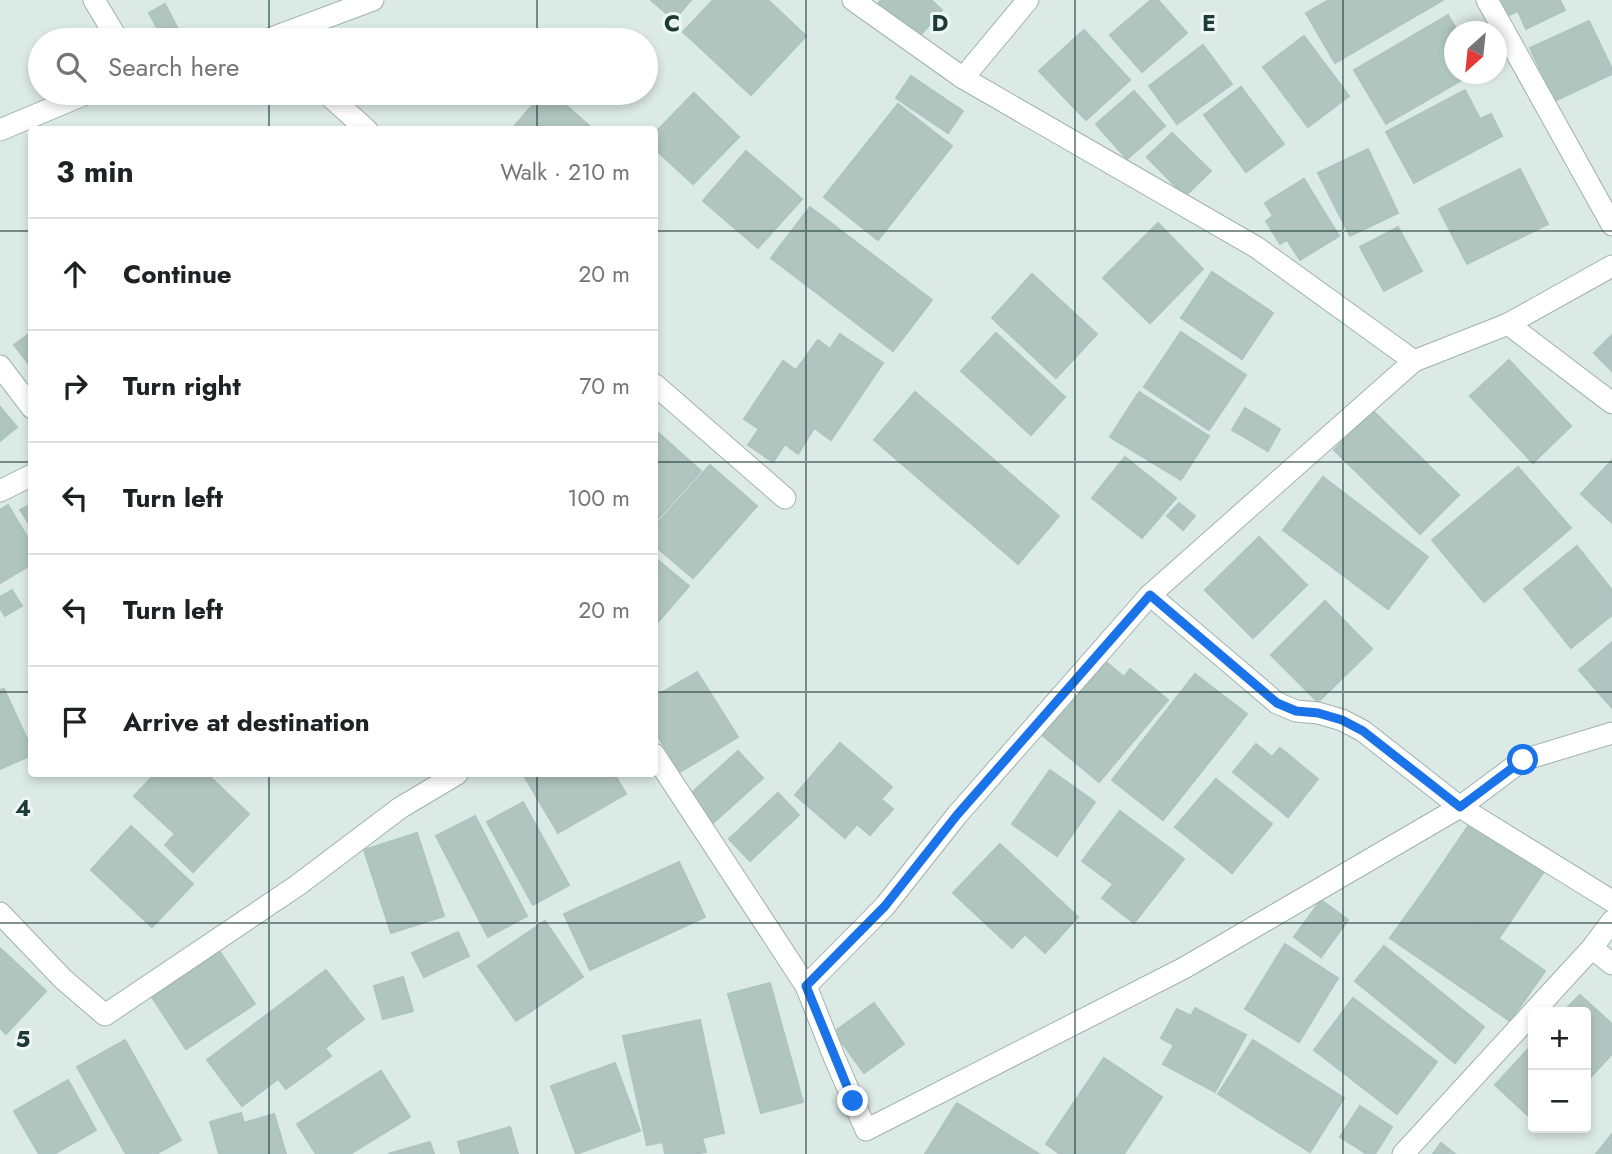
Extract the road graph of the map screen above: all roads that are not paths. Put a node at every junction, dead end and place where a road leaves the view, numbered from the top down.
1 (94, 0) edge
2 (373, 0) edge
3 (853, 0) edge
4 (1028, 0) edge
5 (1487, 0) edge
6 (111, 28) edge
7 (300, 28) edge
8 (962, 78) junction
9 (59, 105) edge
10 (339, 105) edge
11 (362, 126) edge
12 (0, 130) edge
13 (1612, 225) edge
14 (1612, 266) edge
15 (1508, 324) junction
16 (1414, 361) junction
17 (0, 366) edge
18 (658, 387) edge
19 (28, 403) edge
20 (1612, 403) edge
21 (28, 477) edge
22 (0, 491) edge
23 (785, 498) dead end
24 (1150, 595) junction
25 (1612, 733) edge
26 (658, 760) edge
27 (452, 777) edge
28 (1460, 807) junction
29 (1612, 901) edge
30 (0, 913) edge
31 (1612, 921) edge
32 (1592, 948) junction
33 (1612, 964) edge
34 (806, 986) junction
35 (1403, 1154) edge

1 - 6 street
2 - 7 street
3 - 8 street
4 - 8 street
5 - 13 street
8 - 16 street
9 - 12 street
10 - 11 street
14 - 15 street
15 - 16 street
15 - 20 street
16 - 24 street
17 - 19 street
18 - 23 street
21 - 22 street
24 - 28 street
24 - 34 street
25 - 28 street
26 - 34 street
27 - 30 street
28 - 29 street
28 - 34 street
31 - 32 street
32 - 33 street
32 - 35 street

